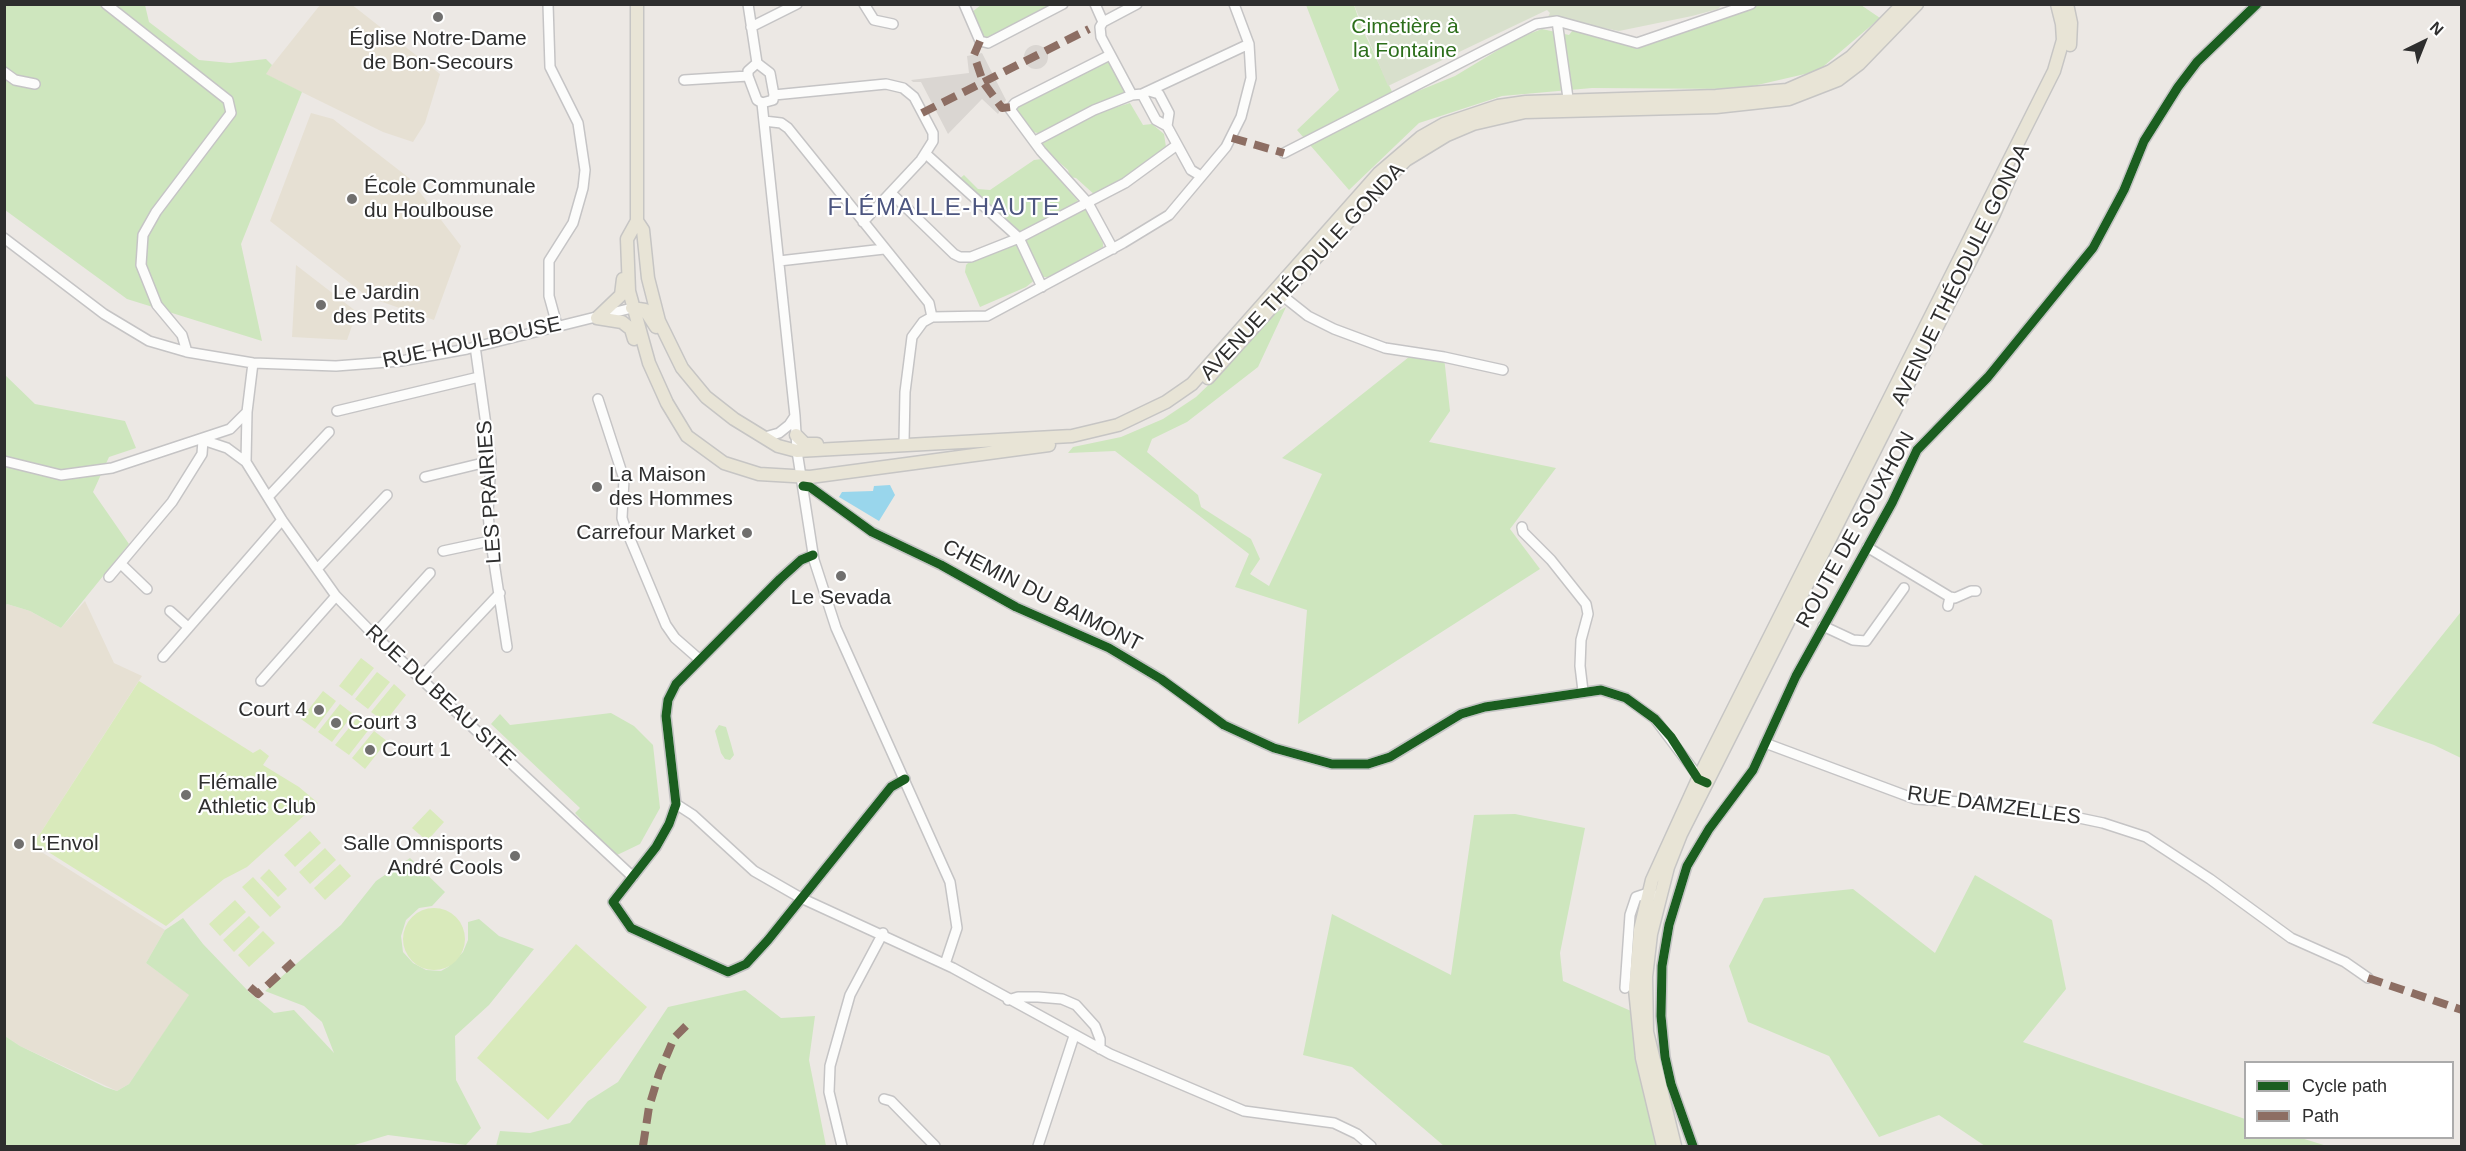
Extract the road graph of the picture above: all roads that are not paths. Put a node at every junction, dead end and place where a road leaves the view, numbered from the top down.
1 (106, 4) edge
2 (548, 4) edge
3 (637, 4) edge
4 (748, 4) edge
5 (797, 4) edge
6 (864, 4) edge
7 (1063, 4) edge
8 (1095, 4) edge
9 (1137, 4) edge
10 (1234, 4) edge
11 (1751, 4) edge
12 (1903, 4) edge
13 (1917, 4) edge
14 (2057, 4) edge
15 (2067, 4) edge
16 (2257, 4) edge
17 (967, 6) edge
18 (1103, 21) junction
19 (1557, 21) junction
20 (893, 24) dead end
21 (751, 27) junction
22 (1249, 44) junction
23 (1110, 55) junction
24 (757, 63) junction
25 (4, 72) edge
26 (748, 76) junction
27 (684, 80) dead end
28 (35, 84) dead end
29 (1141, 94) junction
30 (774, 95) junction
31 (762, 103) junction
32 (1569, 105) junction
33 (764, 121) junction
34 (1167, 126) junction
35 (1032, 137) junction
36 (1177, 145) junction
37 (1284, 153) dead end
38 (926, 154) junction
39 (1201, 176) junction
40 (891, 194) junction
41 (1088, 203) junction
42 (637, 221) junction
43 (863, 222) junction
44 (4, 238) edge
45 (1019, 238) junction
46 (626, 248) junction
47 (884, 249) junction
48 (1113, 249) junction
49 (779, 261) junction
50 (1042, 286) junction
51 (650, 288) junction
52 (1278, 293) junction
53 (632, 308) junction
54 (932, 317) junction
55 (597, 318) junction
56 (557, 325) junction
57 (663, 331) junction
58 (475, 346) junction
59 (187, 352) junction
60 (253, 363) junction
61 (1503, 370) dead end
62 (479, 377) junction
63 (657, 381) junction
64 (598, 399) dead end
65 (337, 411) dead end
66 (247, 412) junction
67 (795, 416) junction
68 (329, 432) dead end
69 (796, 435) junction
70 (765, 437) junction
71 (1028, 439) junction
72 (203, 440) junction
73 (904, 442) junction
74 (797, 451) junction
75 (4, 461) edge
76 (491, 461) junction
77 (246, 462) junction
78 (826, 476) junction
79 (425, 477) dead end
80 (802, 481) junction
81 (387, 495) dead end
82 (269, 496) junction
83 (821, 496) junction
84 (282, 520) junction
85 (1522, 527) dead end
86 (490, 541) junction
87 (1867, 547) junction
88 (444, 551) dead end
89 (813, 555) junction
90 (121, 564) junction
91 (318, 568) junction
92 (430, 573) dead end
93 (109, 577) dead end
94 (1904, 588) dead end
95 (147, 589) dead end
96 (1976, 591) dead end
97 (500, 593) junction
98 (336, 596) junction
99 (170, 611) dead end
100 (1823, 626) junction
101 (188, 627) junction
102 (374, 634) junction
103 (507, 647) dead end
104 (163, 657) dead end
105 (699, 659) junction
106 (420, 678) junction
107 (261, 681) dead end
108 (1583, 691) junction
109 (1765, 743) junction
110 (905, 779) junction
111 (1702, 781) junction
112 (675, 804) junction
113 (633, 877) junction
114 (1653, 895) junction
115 (801, 898) junction
116 (883, 933) junction
117 (945, 964) junction
118 (2368, 978) dead end
119 (1625, 988) dead end
120 (1008, 1000) junction
121 (1074, 1036) junction
122 (1100, 1049) junction
123 (1671, 1084) junction
124 (884, 1099) dead end
125 (1666, 1112) junction
126 (842, 1146) edge
127 (935, 1146) edge
128 (1038, 1146) edge
129 (1371, 1146) edge
130 (1663, 1146) edge
131 (1675, 1146) edge
132 (1694, 1146) edge

1 - 59 street
2 - 56 street
3 - 42 main road, AVENUE THÉODULE GONDA
4 - 21 street
5 - 21 street
6 - 20 street
7 - 17 street
8 - 18 street
9 - 18 street
10 - 22 street
11 - 19 street
12 - 32 main road, AVENUE THÉODULE GONDA
13 - 32 main road, AVENUE THÉODULE GONDA
14 - 111 main road, AVENUE THÉODULE GONDA
15 - 111 main road, AVENUE THÉODULE GONDA
16 - 87 street, ROUTE DE SOUXHON
18 - 23 street
19 - 32 street
19 - 37 street
21 - 24 street
22 - 29 street
22 - 39 street
23 - 29 street
23 - 35 street
24 - 26 street
24 - 30 street
25 - 28 street
26 - 27 street
26 - 31 street
29 - 34 street
29 - 34 street
29 - 35 street
30 - 31 street
30 - 38 street
31 - 33 street
32 - 52 main road, AVENUE THÉODULE GONDA
33 - 43 street
33 - 49 street
34 - 36 street
35 - 41 street
36 - 39 street
36 - 41 street
38 - 40 street
38 - 45 street
39 - 48 street
40 - 43 street
40 - 45 street
41 - 45 street
41 - 48 street
42 - 46 main road, AVENUE THÉODULE GONDA
42 - 51 main road, AVENUE THÉODULE GONDA
43 - 47 street
44 - 59 street, RUE HOULBOUSE
45 - 50 street
46 - 53 main road, AVENUE THÉODULE GONDA
46 - 55 main road
47 - 49 street
47 - 54 street
48 - 50 street
49 - 67 street
50 - 54 street
51 - 53 main road
51 - 57 main road, AVENUE THÉODULE GONDA
52 - 61 street
52 - 71 main road, AVENUE THÉODULE GONDA
52 - 78 main road, AVENUE THÉODULE GONDA
53 - 55 street, RUE HOULBOUSE
53 - 57 main road
53 - 63 main road, AVENUE THÉODULE GONDA
54 - 73 street
55 - 56 street, RUE HOULBOUSE
55 - 63 main road
56 - 58 street, RUE HOULBOUSE
57 - 70 main road, AVENUE THÉODULE GONDA
58 - 60 street, RUE HOULBOUSE
58 - 62 street, LES PRAIRIES
59 - 60 street, RUE HOULBOUSE
60 - 66 street
62 - 65 street, RUE HOULBOUSE
62 - 76 street, LES PRAIRIES
63 - 80 main road, AVENUE THÉODULE GONDA
64 - 105 street
66 - 72 street
66 - 77 street
67 - 69 street
67 - 70 street
68 - 82 street
69 - 73 main road, AVENUE THÉODULE GONDA
69 - 74 street
70 - 74 main road, AVENUE THÉODULE GONDA
71 - 73 main road, AVENUE THÉODULE GONDA
71 - 74 main road, AVENUE THÉODULE GONDA
72 - 75 street
72 - 77 street
72 - 90 street
74 - 80 street
76 - 79 street
76 - 86 street, LES PRAIRIES
77 - 82 street
78 - 80 main road, AVENUE THÉODULE GONDA
78 - 83 street
80 - 83 street, CHEMIN DU BAIMONT
80 - 89 street
81 - 91 street
82 - 84 street, RUE DU BEAU SITE
83 - 108 street, CHEMIN DU BAIMONT
84 - 91 street, RUE DU BEAU SITE
84 - 101 street
85 - 108 street
86 - 88 street
86 - 97 street, LES PRAIRIES
87 - 96 street
87 - 100 street, ROUTE DE SOUXHON
89 - 105 street
89 - 110 street
90 - 93 street
90 - 95 street
91 - 98 street, RUE DU BEAU SITE
92 - 102 street
94 - 100 street
97 - 103 street
97 - 106 street, LES PRAIRIES
98 - 102 street, RUE DU BEAU SITE
98 - 107 street
99 - 101 street
100 - 109 street, ROUTE DE SOUXHON
101 - 104 street
102 - 106 street, RUE DU BEAU SITE
105 - 112 street
106 - 113 street, RUE DU BEAU SITE
108 - 111 street, CHEMIN DU BAIMONT
109 - 118 street, RUE DAMZELLES
109 - 123 street, ROUTE DE SOUXHON
110 - 115 street
110 - 117 street
111 - 114 main road, AVENUE THÉODULE GONDA
112 - 113 street
112 - 115 street
113 - 115 street
114 - 119 street, AVENUE THÉODULE GONDA
114 - 125 main road, AVENUE THÉODULE GONDA
114 - 130 main road, AVENUE THÉODULE GONDA
115 - 116 street
116 - 117 street
116 - 126 street
117 - 120 street
120 - 121 street
120 - 122 street
121 - 122 street
121 - 128 street
122 - 129 street
123 - 125 street
123 - 132 street, ROUTE DE SOUXHON
124 - 127 street
125 - 131 main road, AVENUE THÉODULE GONDA

